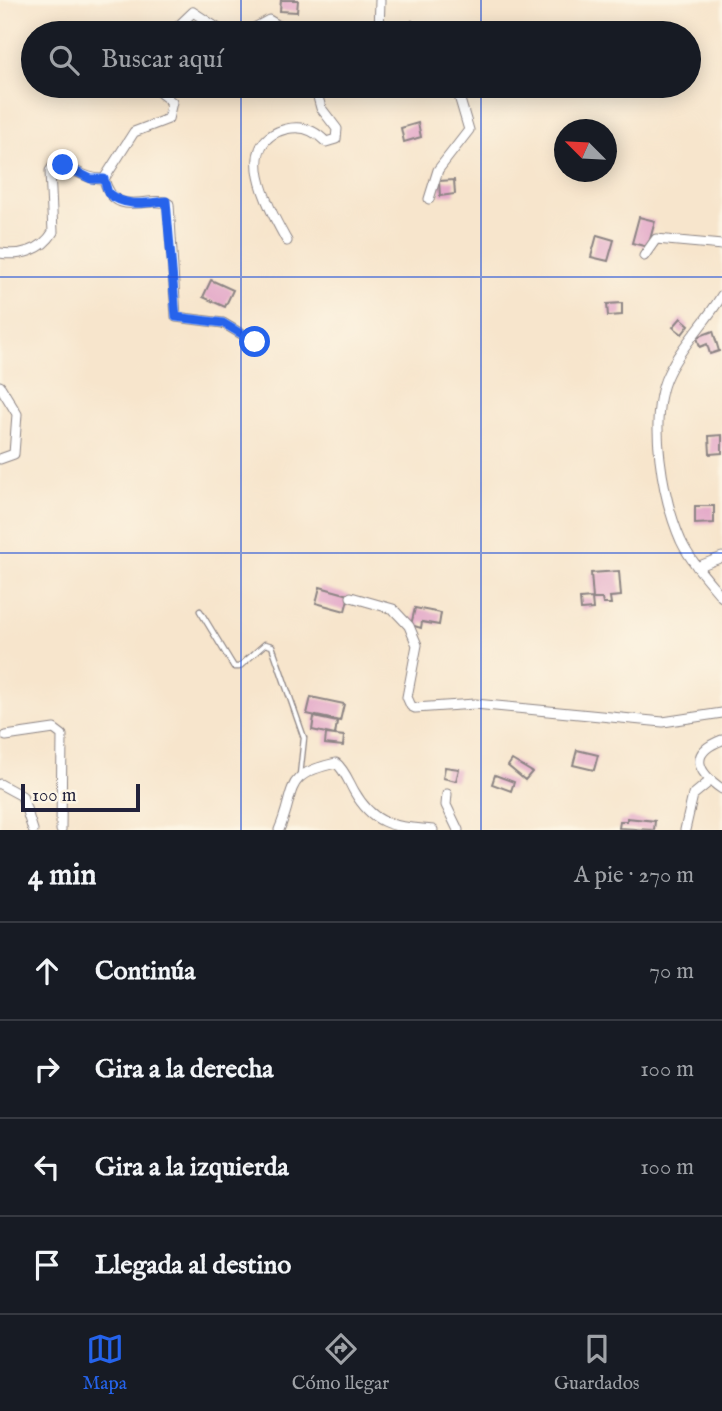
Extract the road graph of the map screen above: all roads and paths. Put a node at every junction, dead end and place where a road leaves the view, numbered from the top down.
1 (380, 0) edge
2 (184, 21) edge
3 (207, 21) edge
4 (379, 21) edge
5 (166, 98) edge
6 (318, 98) edge
7 (460, 98) edge
8 (104, 179) junction
9 (429, 199) dead end
10 (287, 241) dead end
11 (722, 244) edge
12 (0, 253) edge
13 (644, 256) dead end
14 (722, 295) edge
15 (255, 342) dead end
16 (0, 386) edge
17 (0, 459) edge
18 (722, 556) edge
19 (697, 567) junction
20 (351, 597) dead end
21 (722, 597) edge
22 (200, 611) dead end
23 (722, 713) edge
24 (6, 736) dead end
25 (722, 740) edge
26 (300, 776) junction
27 (710, 781) junction
28 (0, 784) edge
29 (722, 789) edge
30 (447, 794) dead end
31 (33, 830) edge
32 (61, 830) edge
33 (279, 830) edge
34 (433, 830) edge
35 (458, 830) edge
36 (684, 830) edge

1 - 4 street
2 - 3 street
5 - 8 street
6 - 10 street
7 - 9 street
8 - 12 street
8 - 15 street
11 - 13 street
14 - 19 street
16 - 17 street
18 - 19 street
19 - 21 street
20 - 23 street
22 - 26 lane
24 - 32 street
25 - 27 street
26 - 33 street
26 - 34 street
27 - 29 street
27 - 36 street
28 - 31 street
30 - 35 street

